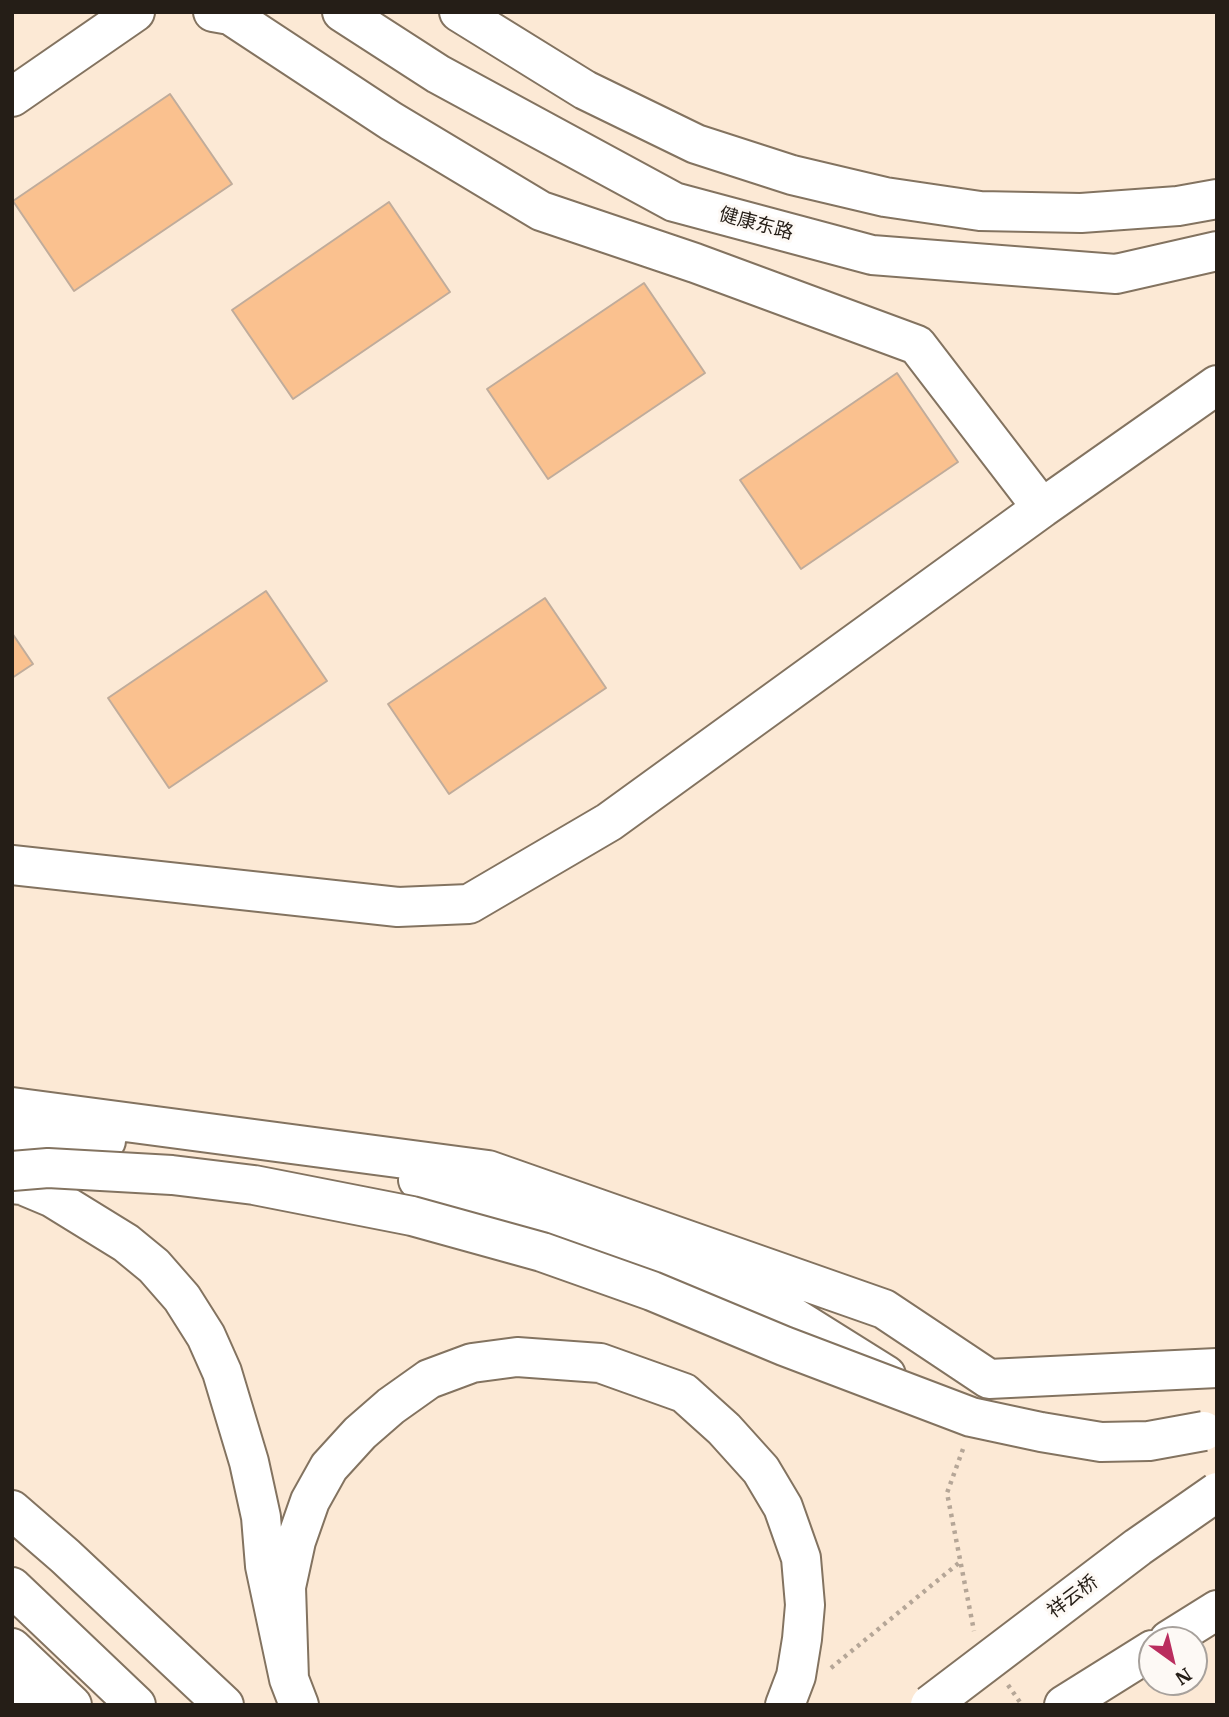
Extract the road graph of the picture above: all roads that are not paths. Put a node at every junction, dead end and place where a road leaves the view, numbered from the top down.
1 (135, 12) edge
2 (213, 12) edge
3 (342, 12) edge
4 (459, 12) edge
5 (12, 97) edge
6 (1217, 200) edge
7 (1217, 251) edge
8 (1217, 385) edge
9 (1042, 508) junction
10 (12, 865) edge
11 (12, 1107) edge
12 (12, 1138) edge
13 (12, 1171) edge
14 (12, 1184) edge
15 (1217, 1368) edge
16 (924, 1399) junction
17 (1210, 1430) edge
18 (1217, 1492) edge
19 (12, 1510) edge
20 (12, 1587) edge
21 (1217, 1610) edge
22 (1191, 1626) edge
23 (12, 1648) edge
24 (1138, 1659) edge
25 (12, 1684) edge
26 (294, 1692) edge
27 (30, 1705) edge
28 (72, 1705) edge
29 (136, 1705) edge
30 (224, 1705) edge
31 (785, 1705) edge
32 (930, 1705) edge
33 (1064, 1705) edge

1 - 5 main road
2 - 9 main road
3 - 7 main road, 健康东路
4 - 6 main road
8 - 9 main road
9 - 10 main road
11 - 15 main road
12 - 16 main road, bridge
13 - 16 main road, bridge
14 - 26 main road
16 - 17 main road, bridge
18 - 32 main road, 祥云桥, bridge
19 - 30 main road
20 - 29 main road
21 - 22 main road
23 - 28 main road
24 - 33 main road
25 - 27 main road
26 - 31 main road

